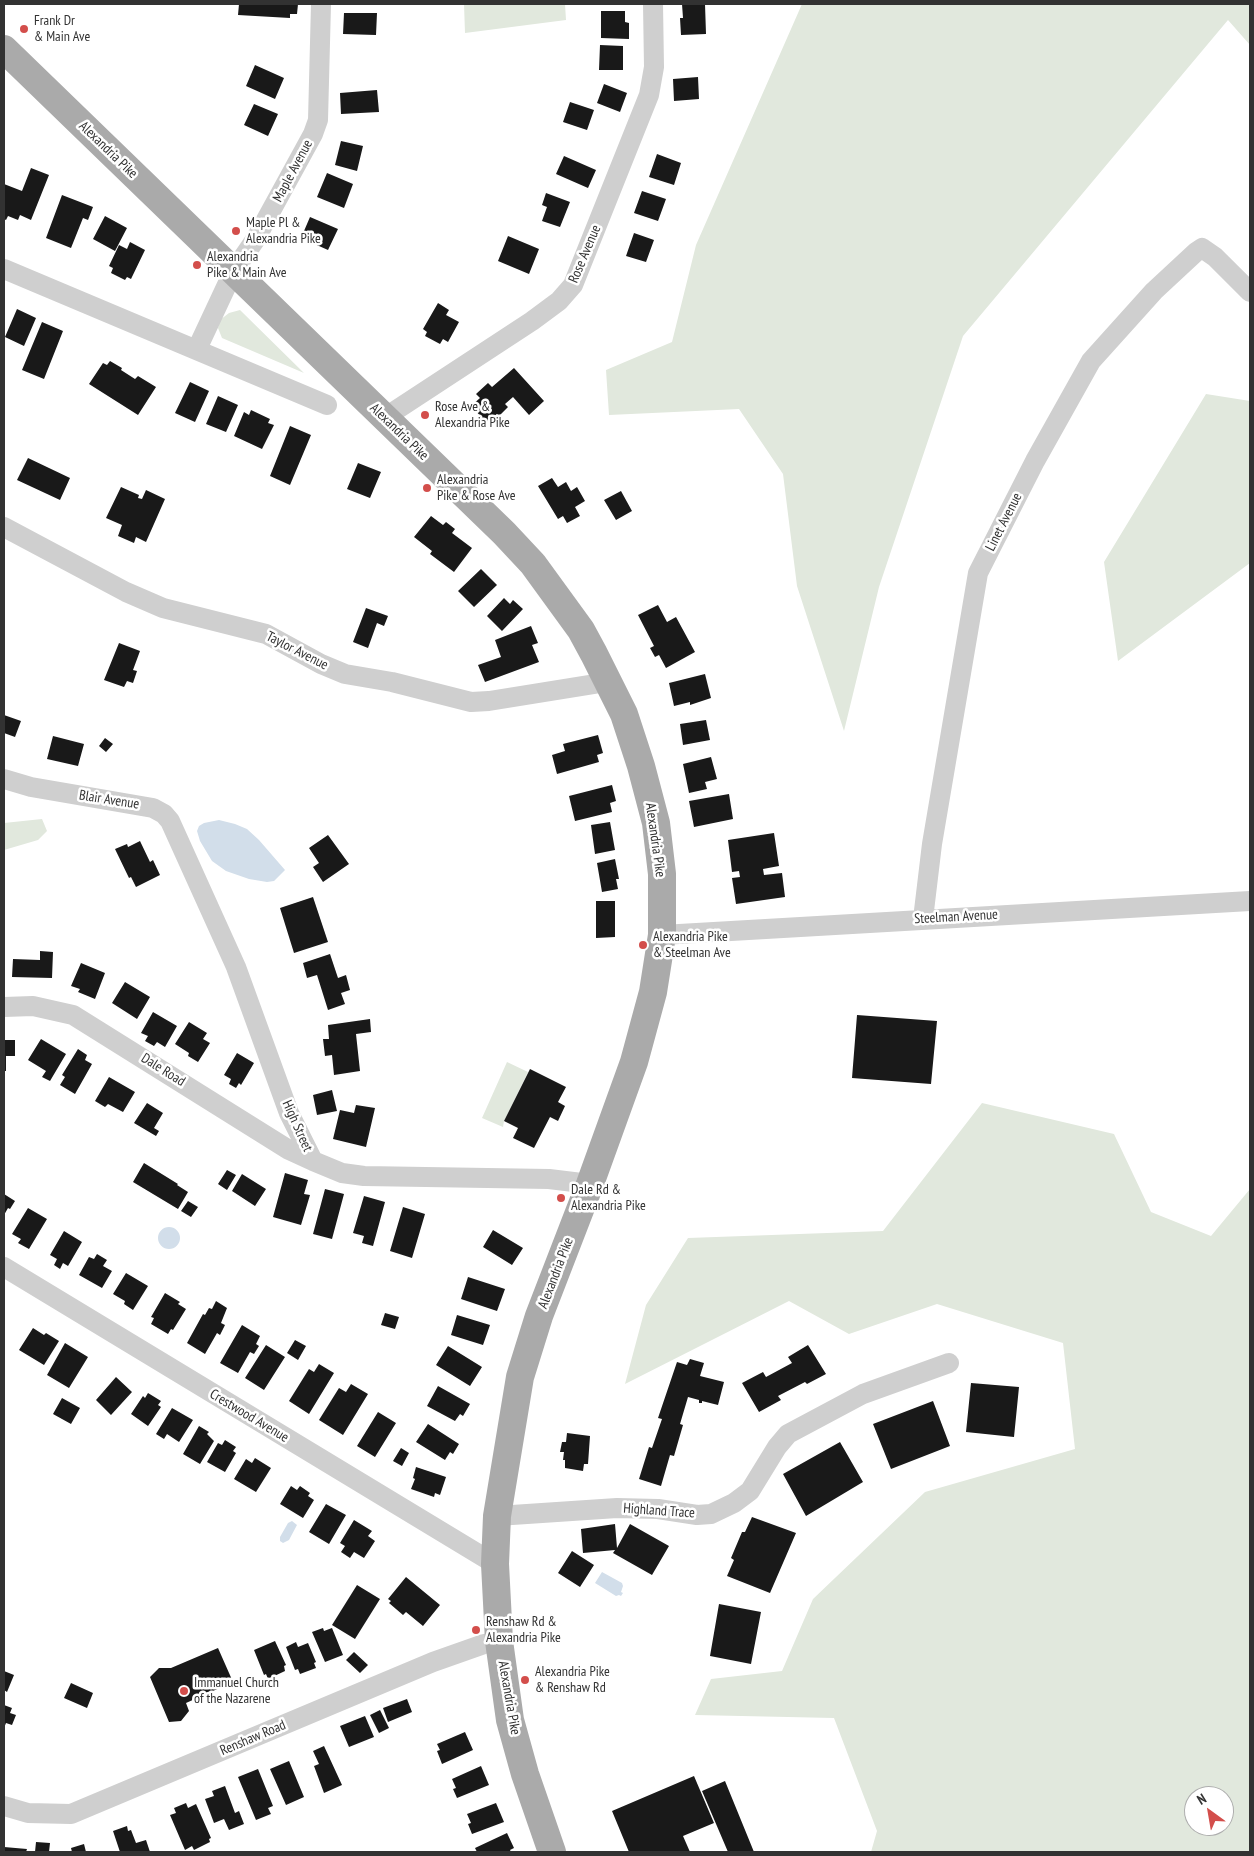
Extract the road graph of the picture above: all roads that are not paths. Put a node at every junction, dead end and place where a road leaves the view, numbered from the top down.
1 (321, 4) edge
2 (653, 4) edge
3 (4, 49) edge
4 (4, 269) edge
5 (234, 272) junction
6 (1250, 292) edge
7 (196, 349) junction
8 (327, 405) dead end
9 (384, 418) junction
10 (4, 527) edge
11 (607, 682) junction
12 (4, 779) edge
13 (188, 858) joint
14 (1250, 901) edge
15 (923, 919) junction
16 (662, 935) junction
17 (4, 1007) edge
18 (313, 1161) junction
19 (590, 1184) junction
20 (4, 1267) edge
21 (949, 1362) dead end
22 (497, 1516) junction
23 (494, 1564) junction
24 (499, 1641) junction
25 (4, 1806) edge
26 (552, 1852) edge

1 - 5 street, Maple Avenue
2 - 9 street, Rose Avenue
3 - 5 main road, Alexandria Pike
4 - 7 street
5 - 7 street, Maple Avenue
5 - 9 main road, Alexandria Pike
6 - 15 street, Linet Avenue
7 - 8 street
9 - 11 main road, Alexandria Pike
10 - 11 street, Taylor Avenue
11 - 16 main road, Alexandria Pike
12 - 13 street, Blair Avenue
13 - 18 street, High Street
14 - 15 street, Steelman Avenue
15 - 16 street, Steelman Avenue
16 - 19 main road, Alexandria Pike
17 - 18 street, Dale Road
18 - 19 street, High Street
19 - 22 main road, Alexandria Pike
20 - 23 street, Crestwood Avenue
21 - 22 street, Highland Trace
22 - 23 main road, Alexandria Pike
23 - 24 main road, Alexandria Pike
24 - 25 street, Renshaw Road
24 - 26 main road, Alexandria Pike

